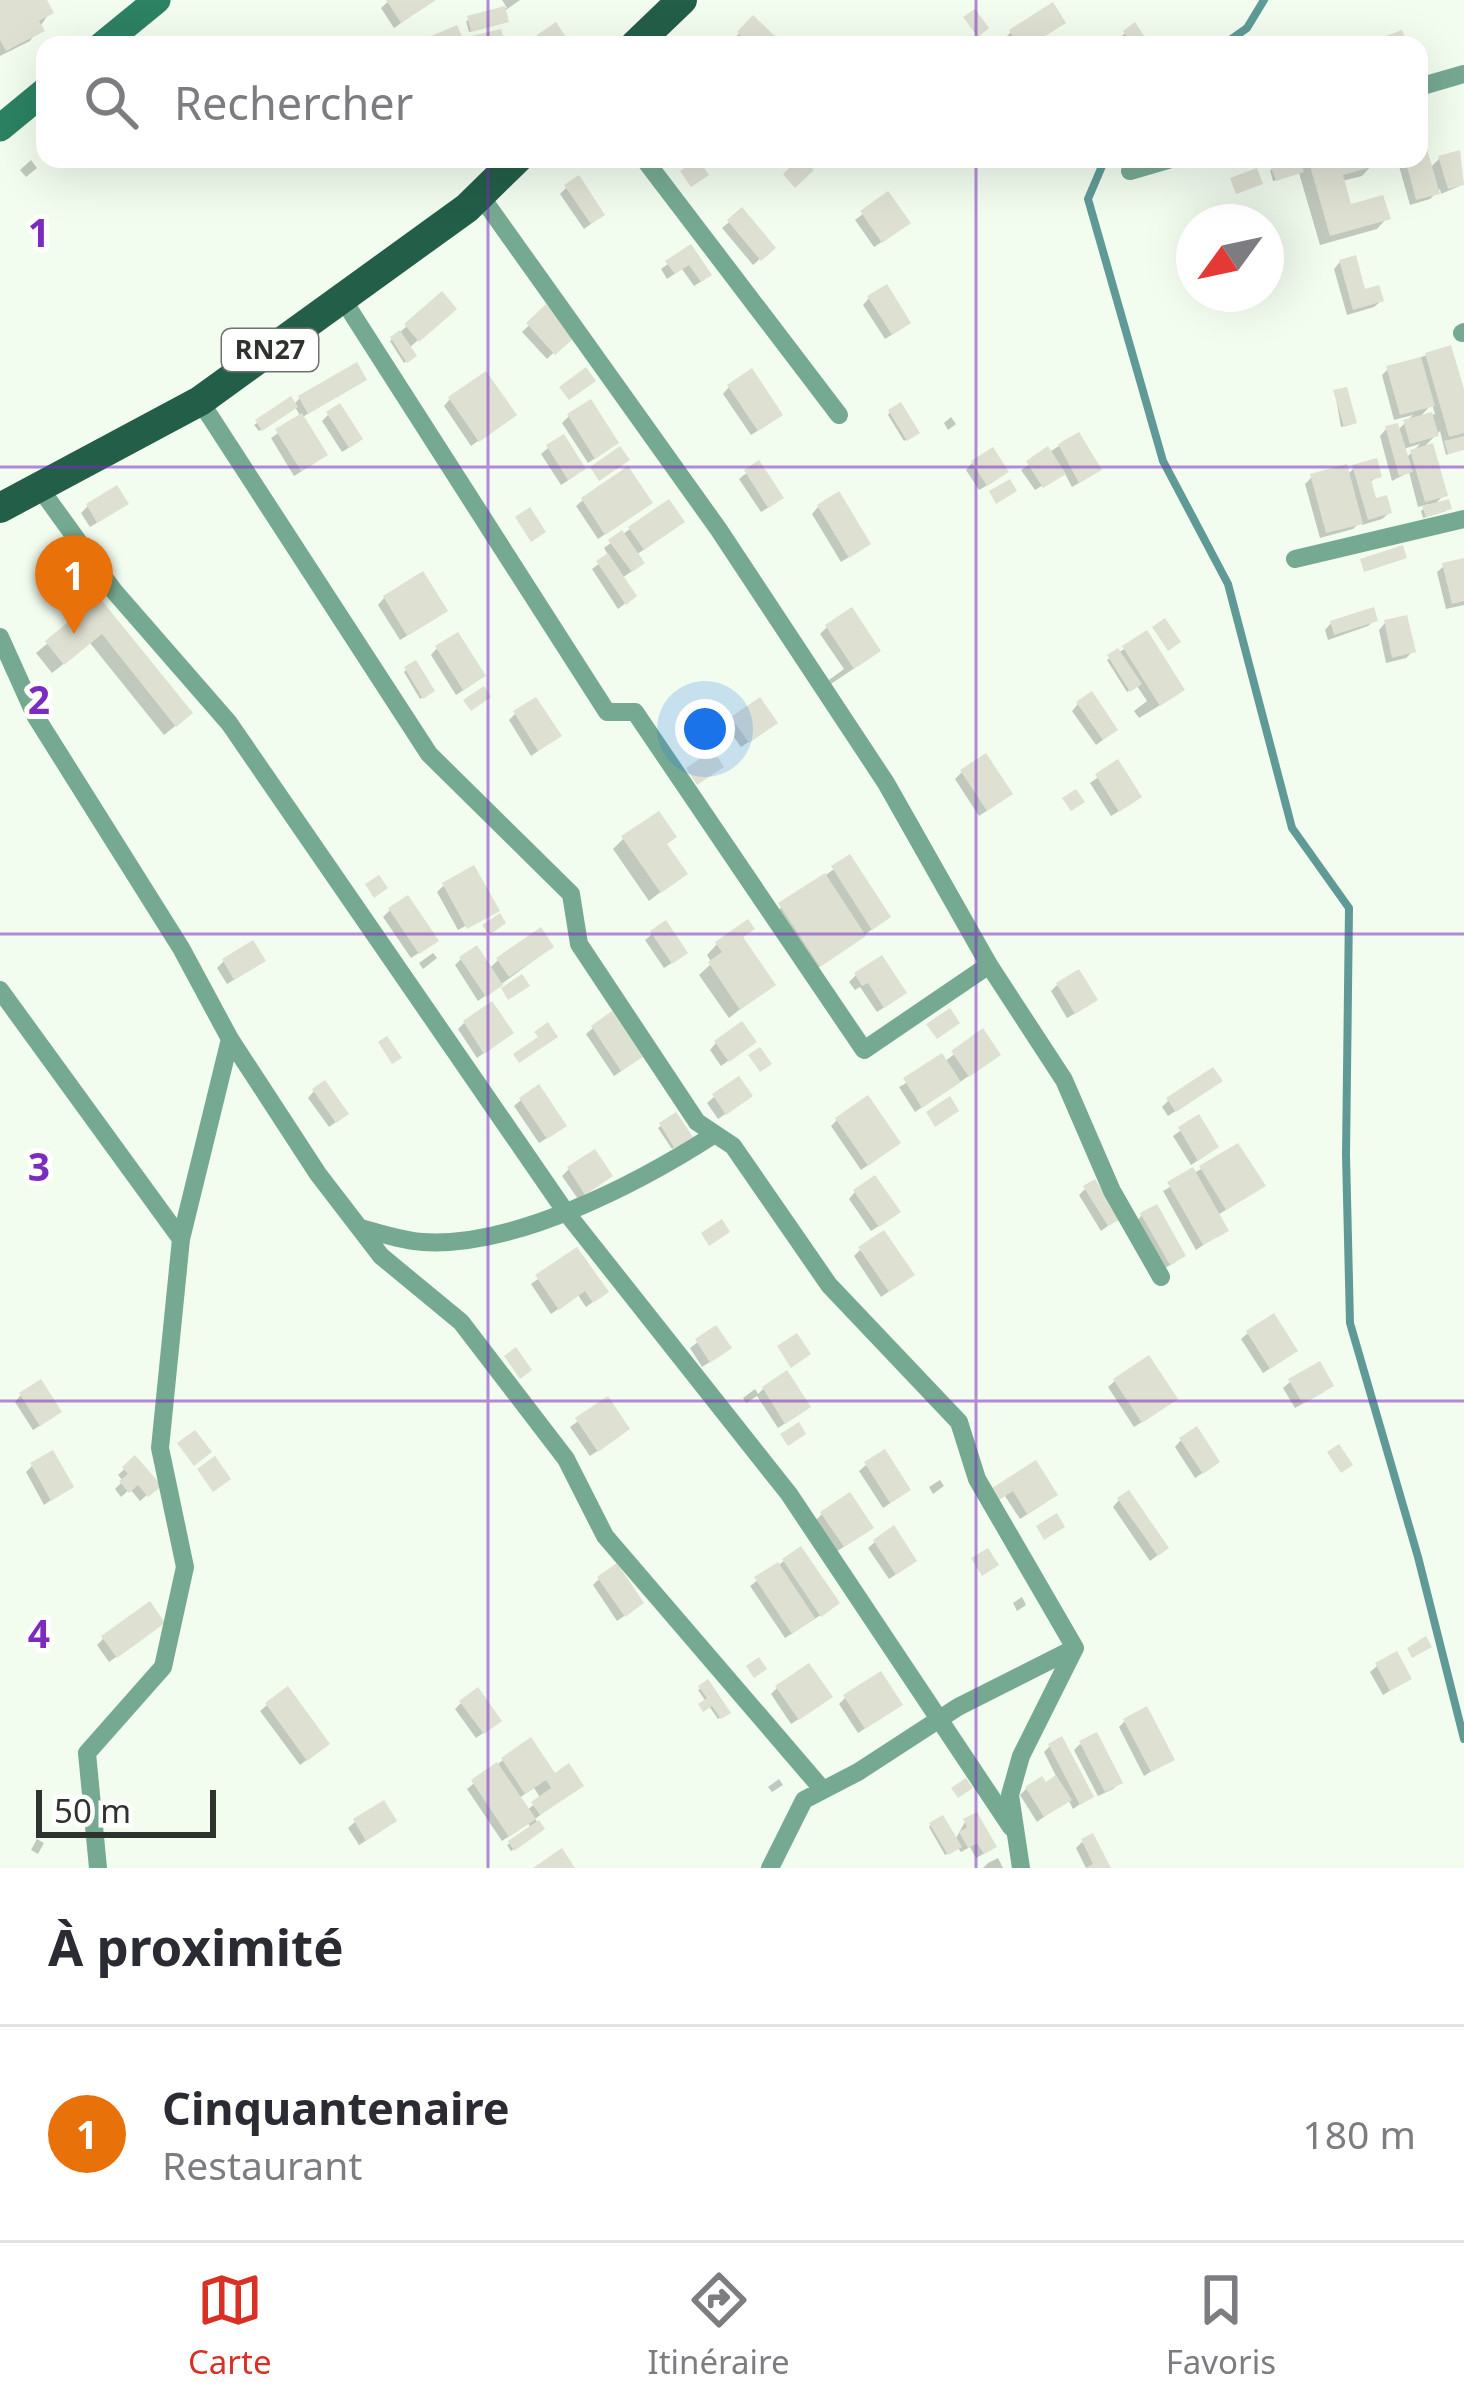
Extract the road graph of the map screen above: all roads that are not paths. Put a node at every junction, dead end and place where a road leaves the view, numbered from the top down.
1 (157, 0) edge
2 (682, 0) edge
3 (113, 36) edge
4 (644, 36) edge
5 (1464, 74) edge
6 (1428, 84) edge
7 (36, 98) edge
8 (0, 128) edge
9 (508, 168) edge
10 (651, 168) edge
11 (1140, 168) edge
12 (1130, 171) dead end
13 (480, 195) junction
14 (342, 298) junction
15 (200, 401) junction
16 (839, 415) dead end
17 (39, 488) junction
18 (0, 508) edge
19 (1464, 519) edge
20 (1295, 559) dead end
21 (0, 638) edge
22 (989, 965) junction
23 (0, 990) edge
24 (230, 1039) junction
25 (715, 1134) junction
26 (565, 1211) junction
27 (359, 1228) junction
28 (181, 1239) junction
29 (1161, 1277) dead end
30 (1075, 1648) junction
31 (940, 1718) junction
32 (823, 1790) junction
33 (1016, 1834) junction
34 (98, 1868) edge
35 (770, 1868) edge
36 (1021, 1868) edge

1 - 3 street
2 - 4 main road
5 - 6 street
7 - 8 street
9 - 13 main road, RN27
10 - 16 street
11 - 12 street
13 - 14 main road, RN27
13 - 22 street
14 - 15 main road, RN27
14 - 22 street
15 - 17 main road, RN27
15 - 25 street
17 - 18 main road, RN27
17 - 26 street
19 - 20 street
21 - 24 street
22 - 29 street
23 - 28 street
24 - 27 street
24 - 28 street
25 - 26 street
25 - 30 street
26 - 27 street
26 - 31 street
27 - 32 street
28 - 34 street
30 - 31 street
30 - 33 street
31 - 32 street
31 - 33 street
32 - 35 street
33 - 36 street

